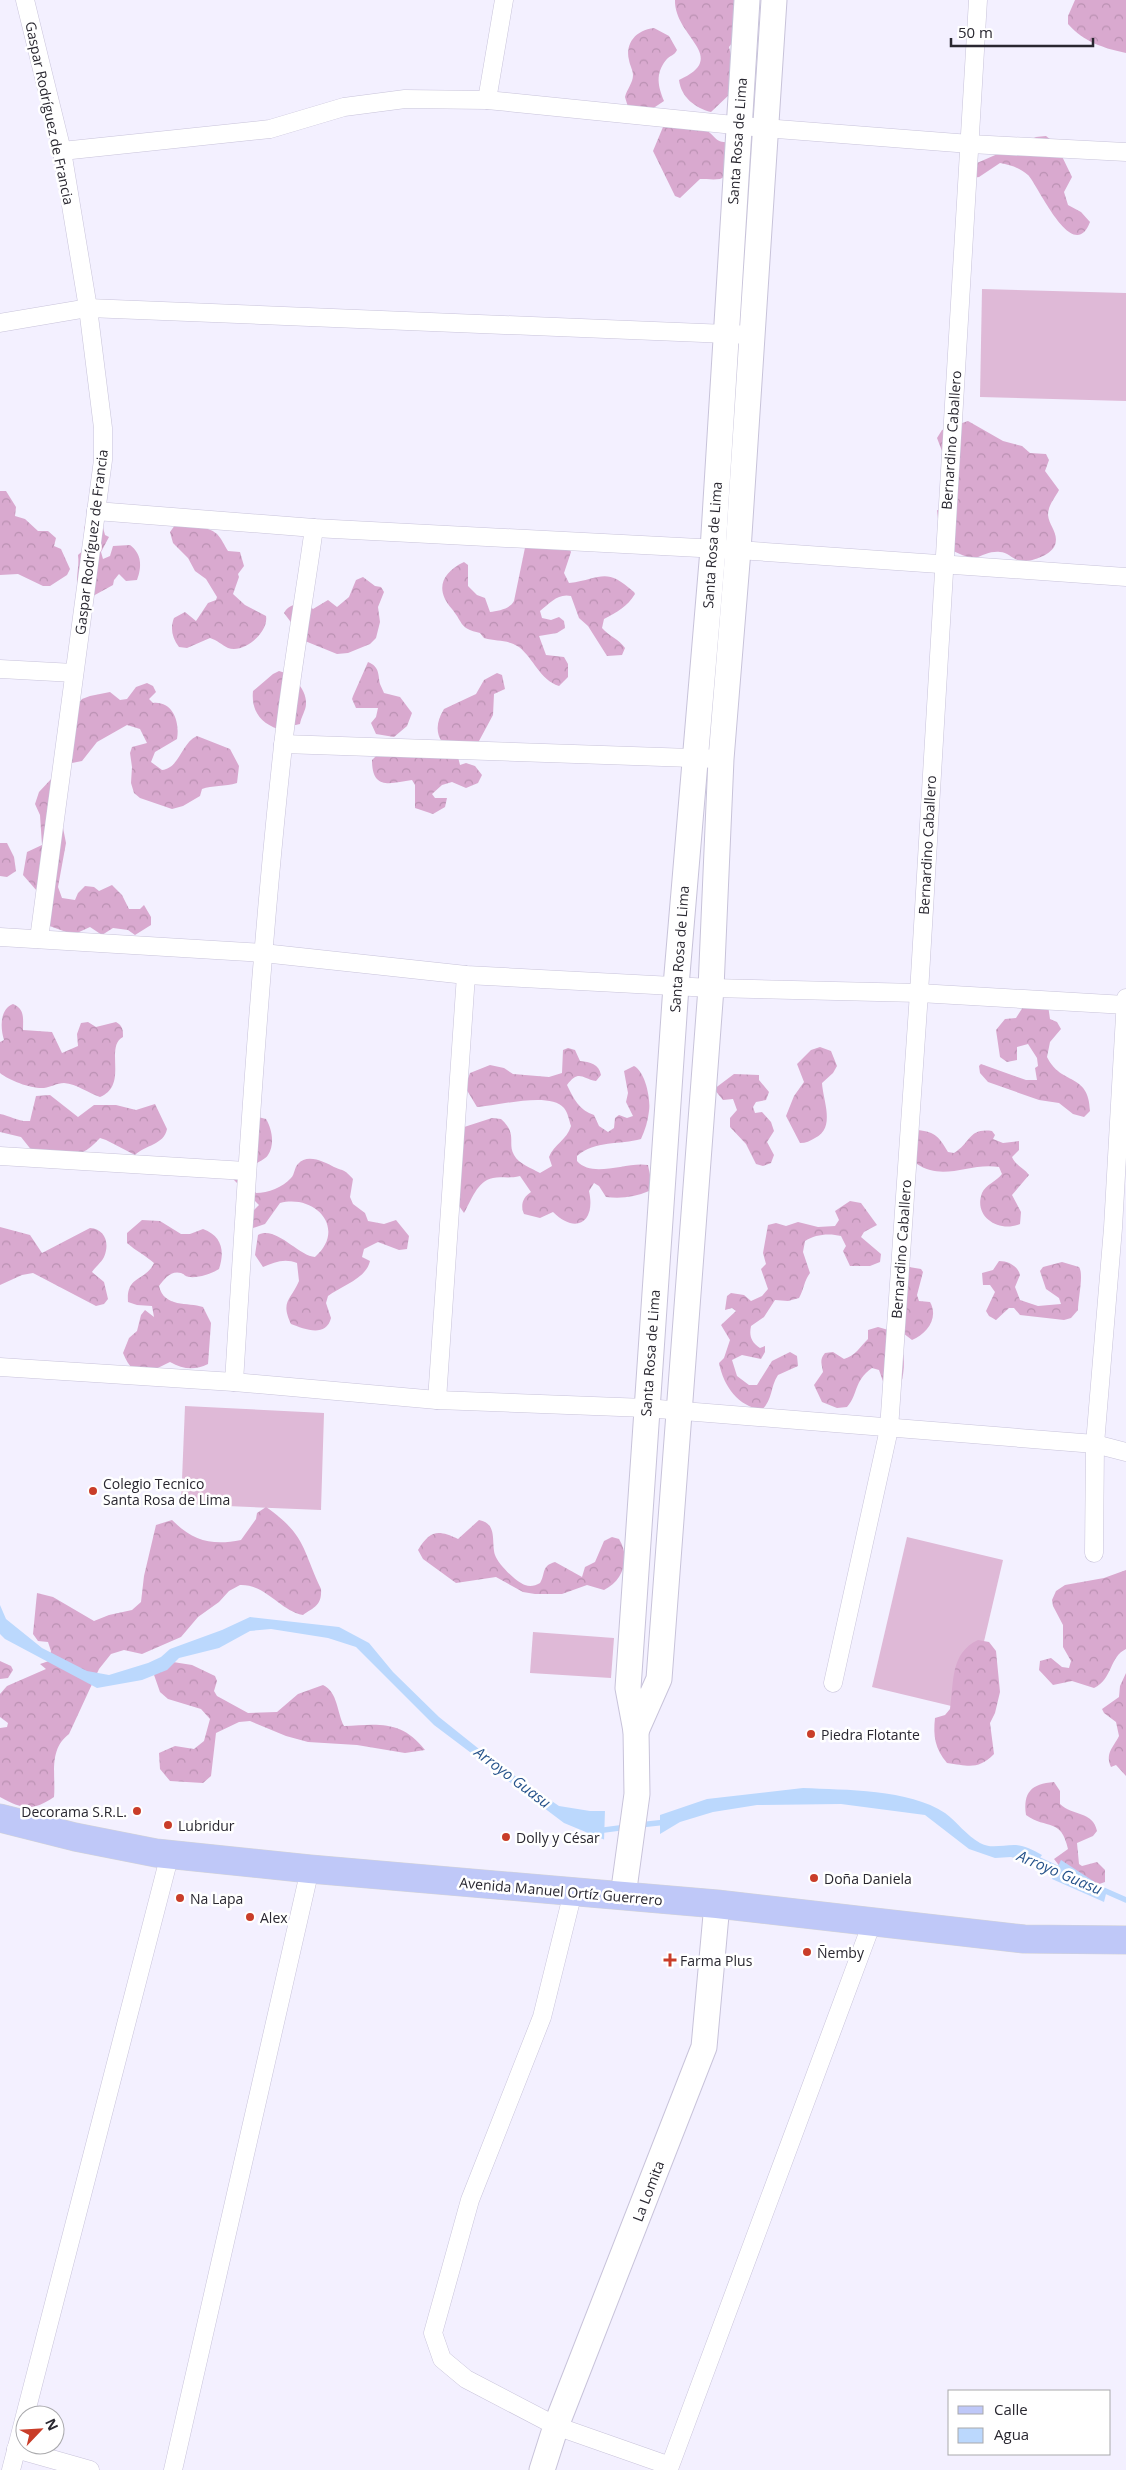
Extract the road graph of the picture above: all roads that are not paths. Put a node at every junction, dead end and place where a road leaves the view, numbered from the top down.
1 (25, 0) edge
2 (504, 0) edge
3 (747, 0) edge
4 (774, 0) edge
5 (978, 0) edge
6 (487, 100) junction
7 (738, 125) junction
8 (764, 128) junction
9 (970, 144) junction
10 (62, 151) junction
11 (1126, 152) edge
12 (88, 308) junction
13 (0, 323) edge
14 (725, 334) junction
15 (752, 335) junction
16 (96, 511) junction
17 (314, 528) junction
18 (713, 550) junction
19 (738, 550) junction
20 (943, 565) junction
21 (1126, 577) edge
22 (0, 669) edge
23 (74, 673) junction
24 (283, 744) junction
25 (694, 757) junction
26 (720, 759) junction
27 (0, 936) edge
28 (39, 939) junction
29 (263, 952) junction
30 (466, 975) junction
31 (676, 986) junction
32 (711, 988) junction
33 (919, 993) junction
34 (1126, 1003) edge
35 (0, 1156) edge
36 (246, 1170) junction
37 (1119, 1230) edge
38 (0, 1367) edge
39 (234, 1382) junction
40 (437, 1400) junction
41 (646, 1408) junction
42 (680, 1412) junction
43 (889, 1429) junction
44 (1096, 1444) junction
45 (1126, 1452) edge
46 (1094, 1553) dead end
47 (833, 1683) dead end
48 (636, 1731) junction
49 (0, 1818) edge
50 (170, 1854) junction
51 (310, 1869) junction
52 (573, 1892) junction
53 (623, 1896) junction
54 (717, 1904) junction
55 (873, 1920) junction
56 (1126, 1940) edge
57 (27, 2405) edge
58 (556, 2426) junction
59 (15, 2452) edge
60 (37, 2455) edge
61 (10, 2470) edge
62 (90, 2470) edge
63 (173, 2470) edge
64 (542, 2470) edge

1 - 10 street, Gaspar Rodríguez de Francia
2 - 6 street
3 - 7 street, Santa Rosa de Lima
4 - 8 street
5 - 9 street, Bernardino Caballero
6 - 7 street
6 - 10 street
7 - 8 street
7 - 14 street, Santa Rosa de Lima
8 - 9 street
8 - 15 street
9 - 11 street
9 - 20 street, Bernardino Caballero
10 - 12 street, Gaspar Rodríguez de Francia
12 - 13 street
12 - 14 street
12 - 16 street, Gaspar Rodríguez de Francia
14 - 15 street
14 - 18 street, Santa Rosa de Lima
15 - 19 street
16 - 17 street
16 - 23 street, Gaspar Rodríguez de Francia
17 - 18 street
17 - 24 street
18 - 19 street
18 - 25 street, Santa Rosa de Lima
19 - 20 street
19 - 26 street
20 - 21 street
20 - 33 street, Bernardino Caballero
22 - 23 street
23 - 28 street, Gaspar Rodríguez de Francia
24 - 25 street
24 - 29 street
25 - 26 street
25 - 31 street, Santa Rosa de Lima
26 - 32 street
27 - 28 street
28 - 29 street
29 - 30 street
29 - 36 street
30 - 31 street
30 - 40 street
31 - 32 street
31 - 41 street, Santa Rosa de Lima
32 - 33 street
32 - 42 street
33 - 34 street
33 - 43 street, Bernardino Caballero
34 - 37 street
35 - 36 street
36 - 39 street
37 - 44 street
38 - 39 street
39 - 40 street
40 - 41 street
41 - 42 street
41 - 48 street, Santa Rosa de Lima
42 - 43 street
42 - 48 street
43 - 44 street
43 - 47 street, Bernardino Caballero
44 - 45 street
44 - 46 street
48 - 53 street, Santa Rosa de Lima
49 - 50 main road, Avenida Manuel Ortíz Guerrero
50 - 51 main road, Avenida Manuel Ortíz Guerrero
50 - 57 street
51 - 52 main road, Avenida Manuel Ortíz Guerrero
51 - 63 street
52 - 53 main road, Avenida Manuel Ortíz Guerrero
52 - 58 street
53 - 54 main road, Avenida Manuel Ortíz Guerrero
54 - 55 main road, Avenida Manuel Ortíz Guerrero
54 - 58 street, La Lomita
55 - 56 main road, Avenida Manuel Ortíz Guerrero
55 - 58 street
58 - 64 street, La Lomita
59 - 61 street
60 - 62 street

